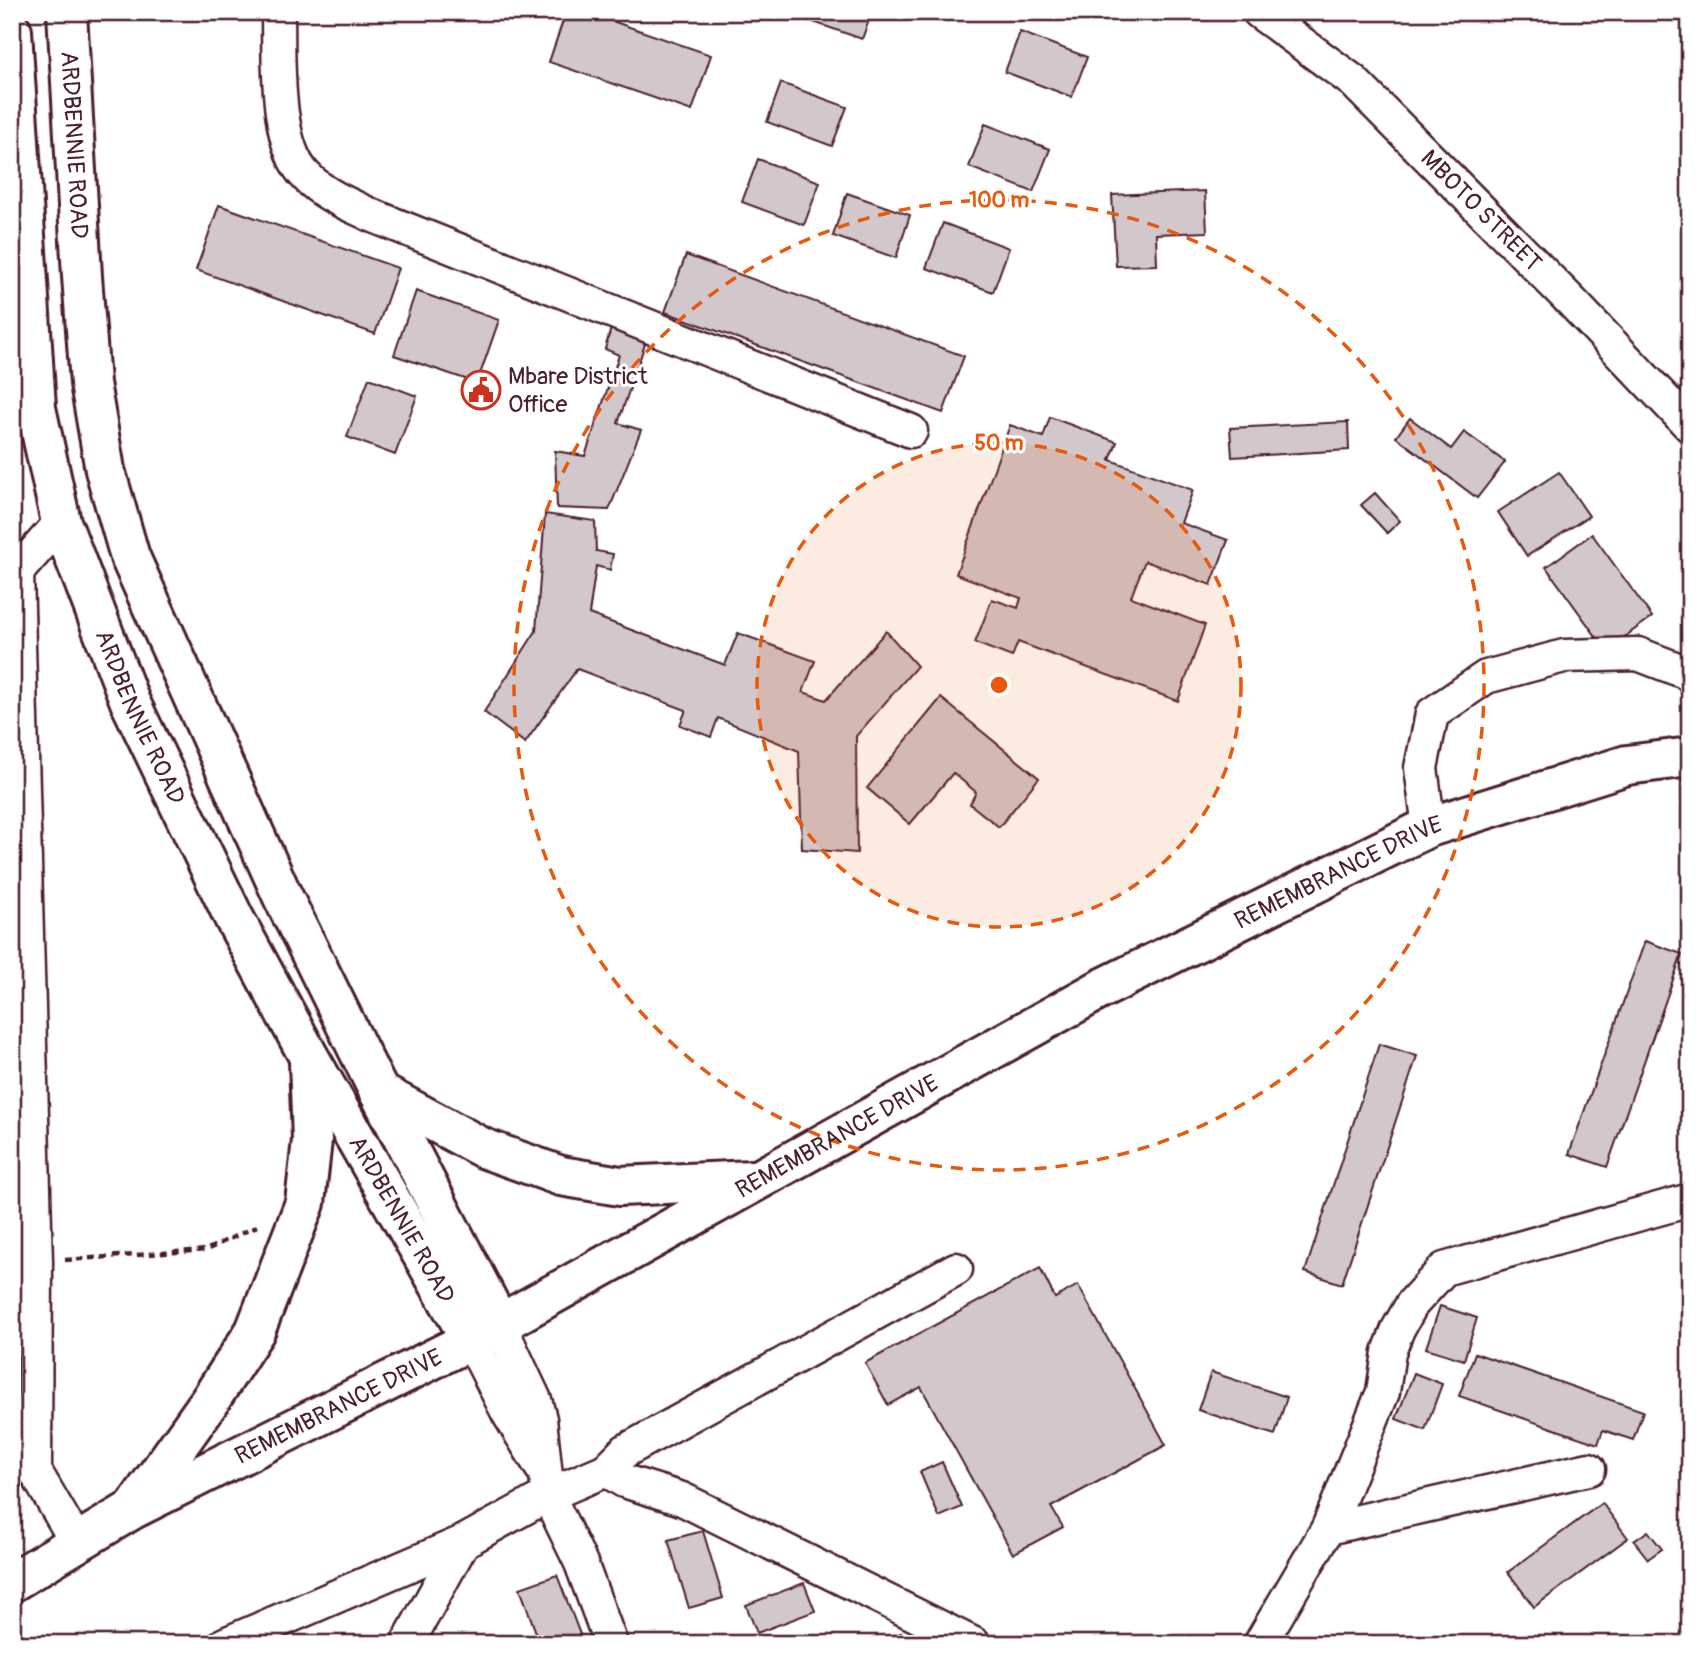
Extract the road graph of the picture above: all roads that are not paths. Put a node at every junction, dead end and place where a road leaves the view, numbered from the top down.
1 (67, 12) edge
2 (278, 12) edge
3 (1259, 12) edge
4 (12, 31) edge
5 (1690, 426) edge
6 (911, 431) dead end
7 (61, 522) junction
8 (1690, 676) edge
9 (1690, 757) edge
10 (1429, 827) junction
11 (309, 1057) junction
12 (379, 1092) junction
13 (763, 1179) junction
14 (1690, 1200) edge
15 (956, 1269) dead end
16 (485, 1332) junction
17 (1589, 1469) dead end
18 (606, 1470) junction
19 (546, 1483) junction
20 (133, 1509) junction
21 (1328, 1528) junction
22 (463, 1542) junction
23 (77, 1543) junction
24 (12, 1582) edge
25 (225, 1644) edge
26 (407, 1644) edge
27 (611, 1644) edge
28 (974, 1644) edge
29 (1261, 1644) edge

1 - 12 main road, ARDBENNIE ROAD
2 - 6 street
3 - 5 street, MBOTO STREET
4 - 7 main road, ARDBENNIE ROAD
7 - 11 main road, ARDBENNIE ROAD
7 - 23 street
8 - 10 street
9 - 10 main road, REMEMBRANCE DRIVE
10 - 13 main road, REMEMBRANCE DRIVE
11 - 16 main road, ARDBENNIE ROAD
11 - 20 main road
12 - 13 main road
12 - 16 main road, ARDBENNIE ROAD
13 - 16 main road, REMEMBRANCE DRIVE
14 - 21 street
15 - 18 street
16 - 19 street
16 - 20 main road, REMEMBRANCE DRIVE
17 - 21 street
18 - 19 street
18 - 28 street
19 - 22 street
19 - 27 street
20 - 23 main road, REMEMBRANCE DRIVE
21 - 29 street
22 - 25 street
22 - 26 street
23 - 24 main road, REMEMBRANCE DRIVE

